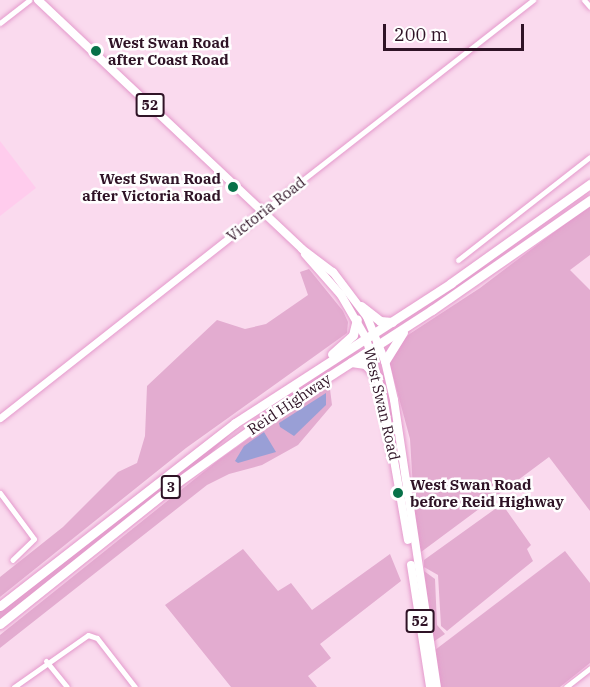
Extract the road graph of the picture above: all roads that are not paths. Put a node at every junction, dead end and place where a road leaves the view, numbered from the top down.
1 (29, 0) edge
2 (38, 0) edge
3 (533, 0) edge
4 (584, 0) edge
5 (590, 7) edge
6 (0, 23) edge
7 (590, 157) edge
8 (590, 184) edge
9 (590, 200) edge
10 (263, 211) junction
11 (302, 249) junction
12 (458, 260) dead end
13 (361, 306) junction
14 (357, 320) junction
15 (392, 322) junction
16 (406, 327) junction
17 (370, 336) junction
18 (374, 347) junction
19 (385, 361) junction
20 (351, 362) junction
21 (326, 363) junction
22 (378, 377) junction
23 (0, 418) edge
24 (0, 493) edge
25 (12, 560) dead end
26 (0, 606) edge
27 (0, 624) edge
28 (46, 661) junction
29 (590, 668) edge
30 (14, 687) edge
31 (67, 687) edge
32 (135, 687) edge
33 (434, 687) edge
34 (566, 687) edge

1 - 6 street
2 - 10 main road, West Swan Road / 52
3 - 10 street, Victoria Road
4 - 5 street
7 - 12 street
8 - 15 highway, Reid Highway / 3
9 - 16 highway, Reid Highway / 3
10 - 11 main road, West Swan Road / 52
10 - 23 street, Victoria Road
11 - 13 main road, West Swan Road / 52
11 - 14 main road, West Swan Road / 52
13 - 15 highway
13 - 17 main road, West Swan Road / 52
14 - 17 main road, West Swan Road / 52
14 - 21 highway
15 - 17 highway, Reid Highway / 3
16 - 18 highway, Reid Highway / 3
16 - 19 highway
17 - 18 main road, West Swan Road / 52
17 - 21 highway, Reid Highway / 3
18 - 19 main road, West Swan Road / 52
18 - 20 highway, Reid Highway / 3
18 - 22 main road, West Swan Road / 52
19 - 33 main road, West Swan Road / 52
20 - 22 highway
20 - 27 highway, Reid Highway / 3
21 - 26 highway, Reid Highway / 3
22 - 33 main road, West Swan Road / 52
24 - 25 street
28 - 30 street
28 - 31 street
28 - 32 street
29 - 34 street

